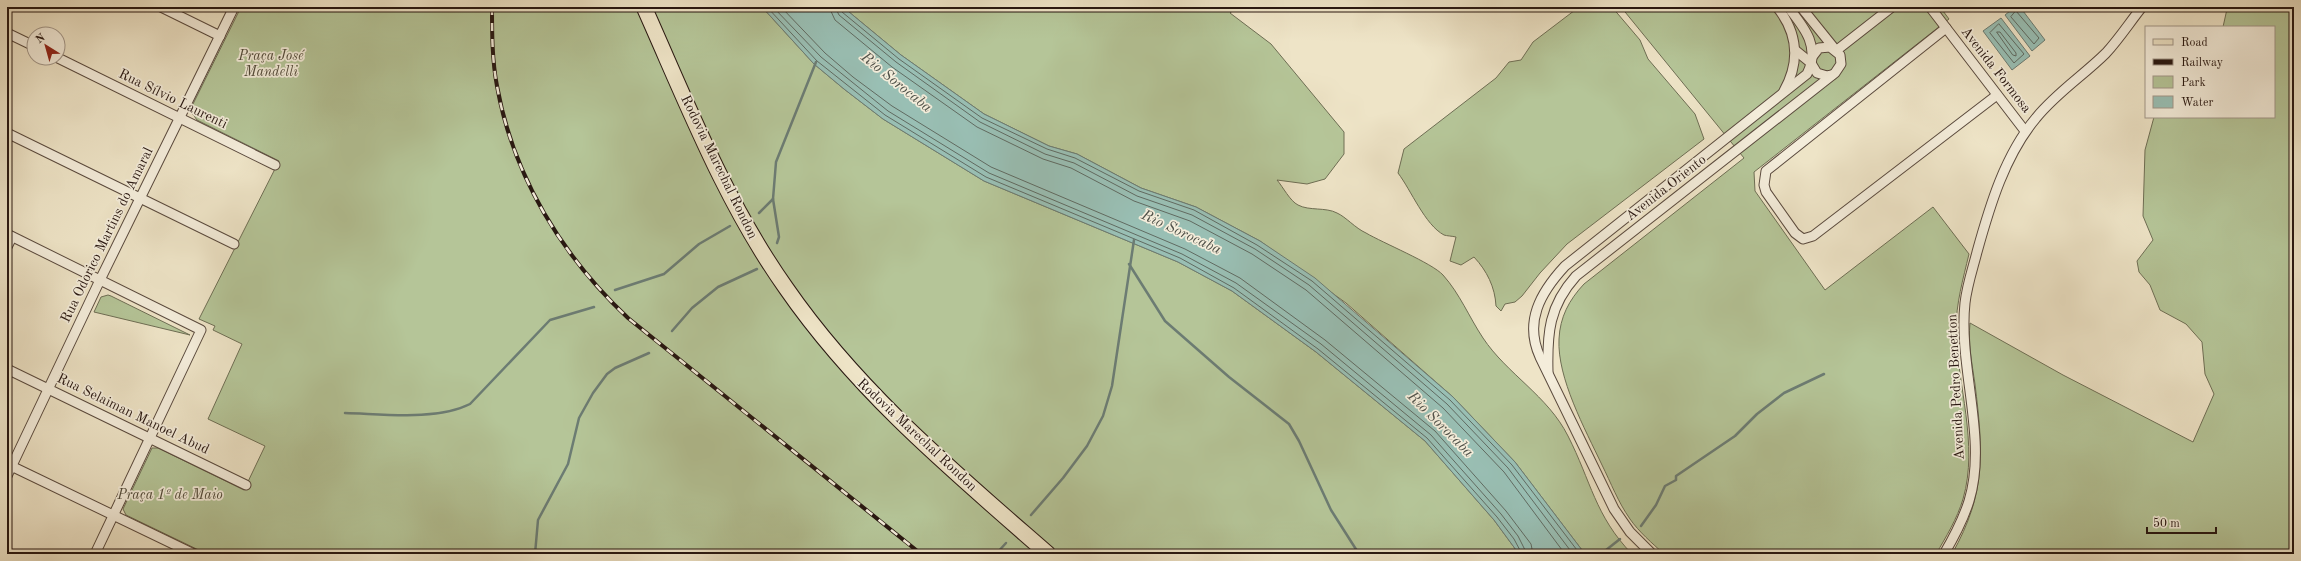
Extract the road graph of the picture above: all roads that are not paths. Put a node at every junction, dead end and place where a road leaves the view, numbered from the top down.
1 (161, 7) edge
2 (234, 7) edge
3 (644, 7) edge
4 (1777, 7) edge
5 (1788, 7) edge
6 (1801, 7) edge
7 (1892, 7) edge
8 (1930, 7) edge
9 (2142, 7) edge
10 (1791, 27) junction
11 (1946, 28) junction
12 (7, 33) edge
13 (220, 36) junction
14 (1810, 36) junction
15 (26, 42) edge
16 (1835, 49) junction
17 (1795, 50) junction
18 (1812, 60) junction
19 (66, 62) edge
20 (1832, 75) junction
21 (1781, 96) junction
22 (1997, 96) junction
23 (180, 118) junction
24 (2025, 131) junction
25 (7, 134) edge
26 (275, 165) dead end
27 (140, 198) junction
28 (10, 236) edge
29 (234, 244) dead end
30 (7, 247) edge
31 (100, 280) junction
32 (7, 369) edge
33 (1548, 374) junction
34 (48, 389) junction
35 (150, 438) junction
36 (9, 465) edge
37 (7, 476) edge
38 (246, 485) dead end
39 (113, 514) junction
40 (95, 554) edge
41 (194, 554) edge
42 (1048, 554) edge
43 (1652, 554) edge
44 (1944, 554) edge

1 - 13 street
2 - 13 street, Rua Odorico Martins do Amaral
3 - 42 main road, Rodovia Marechal Rondon
4 - 10 street, Avenida Oriento
5 - 14 street
6 - 16 street
7 - 16 street
8 - 11 street, Avenida Formosa
9 - 24 street, Avenida Pedro Benetton
10 - 14 street
10 - 17 street, Avenida Oriento
11 - 22 street, Avenida Formosa
11 - 22 street
12 - 15 street
13 - 23 street, Rua Odorico Martins do Amaral
14 - 18 street
16 - 18 street
16 - 20 street, Avenida Oriento
17 - 18 street
17 - 21 street, Avenida Oriento
18 - 20 street
18 - 21 street, Avenida Oriento
19 - 23 street, Rua Sílvio Laurenti
20 - 33 street, Avenida Oriento
21 - 33 street, Avenida Oriento
22 - 24 street, Avenida Formosa
23 - 26 street, Rua Sílvio Laurenti
23 - 27 street, Rua Odorico Martins do Amaral
24 - 44 street, Avenida Pedro Benetton
25 - 27 street
27 - 29 street
27 - 31 street, Rua Odorico Martins do Amaral
28 - 30 street
28 - 31 street
31 - 34 street, Rua Odorico Martins do Amaral
31 - 35 street
32 - 34 street, Rua Selaiman Manoel Abud
33 - 43 street, Avenida Oriento
34 - 35 street, Rua Selaiman Manoel Abud
34 - 36 street, Rua Odorico Martins do Amaral
35 - 38 street, Rua Selaiman Manoel Abud
35 - 39 street
36 - 37 street, Rua Odorico Martins do Amaral
36 - 39 street
39 - 40 street
39 - 41 street

